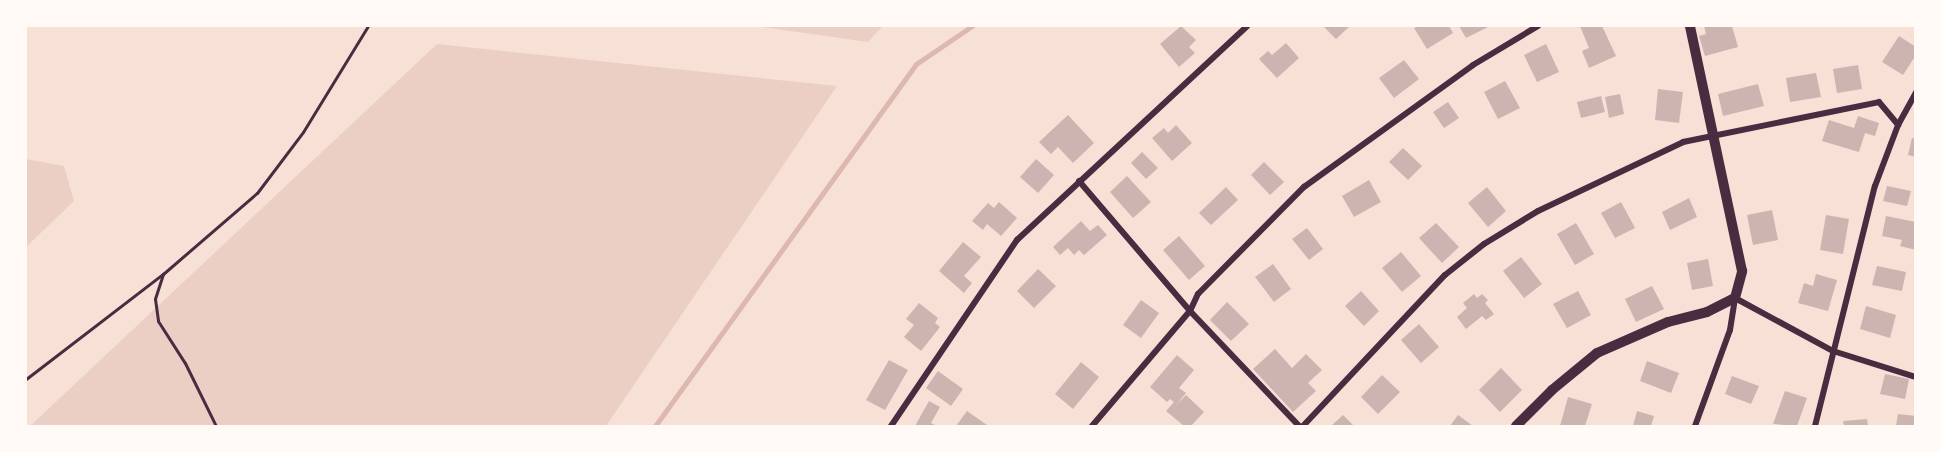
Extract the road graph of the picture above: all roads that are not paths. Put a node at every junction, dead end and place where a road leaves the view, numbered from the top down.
1 (1247, 26) edge
2 (1538, 26) edge
3 (1690, 26) edge
4 (1916, 92) edge
5 (1898, 125) junction
6 (1715, 136) junction
7 (1079, 181) junction
8 (1735, 298) junction
9 (1190, 311) junction
10 (1833, 351) junction
11 (1916, 377) edge
12 (891, 426) edge
13 (1092, 426) edge
14 (1301, 426) edge
15 (1516, 426) edge
16 (1695, 426) edge
17 (1815, 426) edge

1 - 7 street
2 - 9 street
3 - 6 street
4 - 5 street
5 - 6 street
5 - 10 street
6 - 8 street
6 - 14 street
7 - 9 street
7 - 12 street
8 - 10 street
8 - 15 street
8 - 16 street
9 - 13 street
9 - 14 street
10 - 11 street
10 - 17 street

